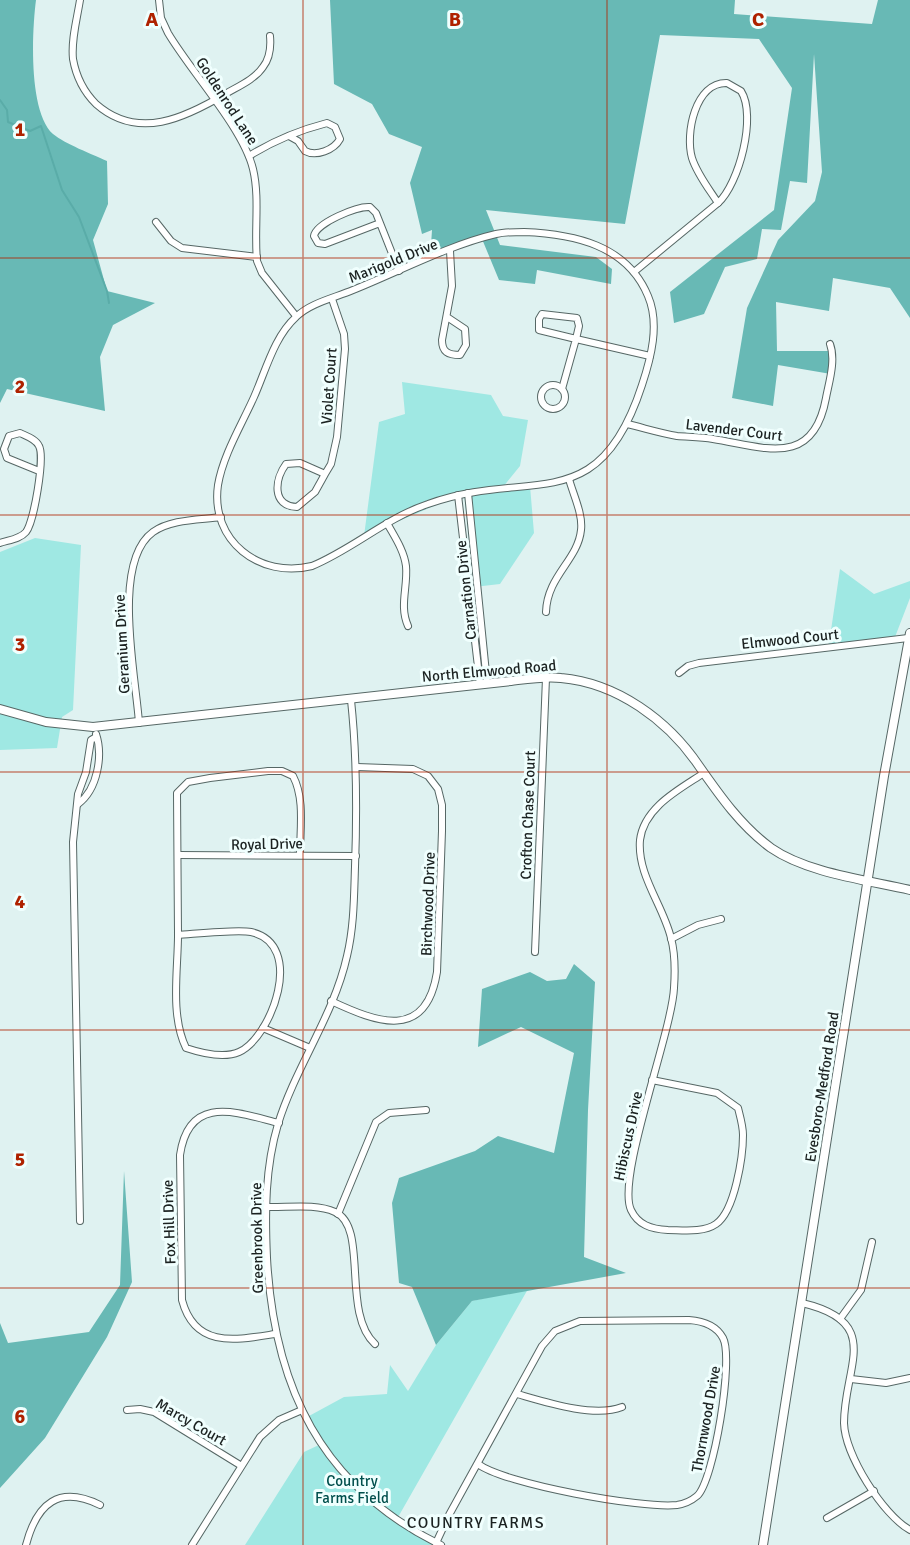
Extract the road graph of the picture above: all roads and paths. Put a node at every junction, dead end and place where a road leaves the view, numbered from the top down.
1 (80, 0) edge
2 (159, 0) edge
3 (270, 36) dead end
4 (214, 101) junction
5 (289, 136) junction
6 (249, 156) junction
7 (718, 203) junction
8 (156, 222) dead end
9 (380, 224) junction
10 (450, 251) junction
11 (257, 257) junction
12 (399, 271) junction
13 (634, 272) junction
14 (332, 298) junction
15 (296, 316) junction
16 (447, 317) junction
17 (576, 339) junction
18 (830, 344) dead end
19 (650, 356) junction
20 (562, 389) junction
21 (627, 424) junction
22 (39, 471) junction
23 (325, 474) junction
24 (569, 479) junction
25 (468, 493) junction
26 (458, 495) junction
27 (221, 517) junction
28 (387, 523) junction
29 (0, 543) edge
30 (546, 612) dead end
31 (408, 626) dead end
32 (909, 636) edge
33 (679, 673) dead end
34 (546, 678) junction
35 (483, 684) junction
36 (351, 700) junction
37 (0, 709) edge
38 (139, 723) junction
39 (95, 732) junction
40 (357, 767) junction
41 (704, 773) junction
42 (78, 804) junction
43 (178, 855) junction
44 (300, 855) junction
45 (356, 856) junction
46 (868, 880) junction
47 (910, 890) edge
48 (721, 919) dead end
49 (178, 935) junction
50 (672, 939) junction
51 (535, 952) dead end
52 (331, 1001) junction
53 (263, 1028) junction
54 (310, 1048) junction
55 (652, 1080) junction
56 (426, 1110) dead end
57 (279, 1123) junction
58 (266, 1207) junction
59 (338, 1214) junction
60 (80, 1221) dead end
61 (872, 1242) dead end
62 (802, 1303) junction
63 (840, 1318) junction
64 (275, 1334) junction
65 (375, 1344) dead end
66 (910, 1378) edge
67 (851, 1379) junction
68 (517, 1394) junction
69 (622, 1407) dead end
70 (127, 1410) dead end
71 (302, 1410) junction
72 (478, 1464) junction
73 (240, 1465) junction
74 (874, 1491) junction
75 (100, 1505) dead end
76 (827, 1518) dead end
77 (910, 1530) edge
78 (438, 1544) edge
79 (26, 1545) edge
80 (192, 1545) edge
81 (763, 1545) edge

1 - 4 street
2 - 4 street, Goldenrod Lane
3 - 4 street
4 - 6 street, Goldenrod Lane
5 - 5 street
5 - 6 street
6 - 11 street, Goldenrod Lane
7 - 7 street
7 - 13 street
8 - 11 street
9 - 9 street
9 - 12 street
10 - 12 street, Marigold Drive
10 - 13 street, Marigold Drive
10 - 16 street
11 - 15 street, Goldenrod Lane
12 - 14 street, Marigold Drive
13 - 19 street, Marigold Drive
14 - 15 street, Marigold Drive
14 - 23 street, Violet Court
15 - 27 street, Marigold Drive
16 - 16 street
17 - 17 street
17 - 19 street
17 - 20 street
18 - 21 street, Lavender Court
19 - 21 street, Marigold Drive
20 - 20 street
21 - 24 street, Marigold Drive
22 - 22 street
22 - 29 street
23 - 23 street, Violet Court
24 - 25 street, Marigold Drive
24 - 30 street
25 - 26 street, Marigold Drive
25 - 35 street, Carnation Drive
26 - 28 street, Marigold Drive
26 - 35 street, Carnation Drive
27 - 28 street, Marigold Drive
27 - 38 street, Geranium Drive
28 - 31 street
32 - 33 street, Elmwood Court
32 - 46 street, Evesboro-Medford Road
34 - 35 main road, North Elmwood Road
34 - 41 main road, North Elmwood Road
34 - 51 street, Crofton Chase Court
35 - 36 main road, North Elmwood Road
36 - 38 main road, North Elmwood Road
36 - 40 street, Greenbrook Drive
37 - 39 main road, North Elmwood Road
38 - 39 main road, North Elmwood Road
39 - 42 street
39 - 42 street
40 - 45 street, Greenbrook Drive
40 - 52 street, Birchwood Drive
41 - 46 main road, North Elmwood Road
41 - 50 street, Hibiscus Drive
42 - 60 street
43 - 44 street, Royal Drive
43 - 44 street
43 - 49 street
44 - 45 street, Royal Drive
45 - 52 street, Greenbrook Drive
46 - 47 main road, North Elmwood Road
46 - 62 street, Evesboro-Medford Road
48 - 50 street
49 - 53 street
49 - 53 street
50 - 55 street, Hibiscus Drive
52 - 54 street, Greenbrook Drive
53 - 54 street
54 - 57 street, Greenbrook Drive
55 - 55 street, Hibiscus Drive
56 - 59 street
57 - 58 street, Greenbrook Drive
57 - 64 street, Fox Hill Drive
58 - 59 street
58 - 64 street, Greenbrook Drive
59 - 65 street
61 - 63 street
62 - 63 street
62 - 81 street, Evesboro-Medford Road
63 - 67 street
64 - 71 street, Greenbrook Drive
66 - 67 street
67 - 74 street
68 - 69 street
68 - 72 street, Thornwood Drive
68 - 72 street, Thornwood Drive
70 - 73 street, Marcy Court
71 - 73 street
71 - 78 street, Greenbrook Drive
72 - 78 street, Thornwood Drive
73 - 80 street
74 - 76 street
74 - 77 street
75 - 79 street

